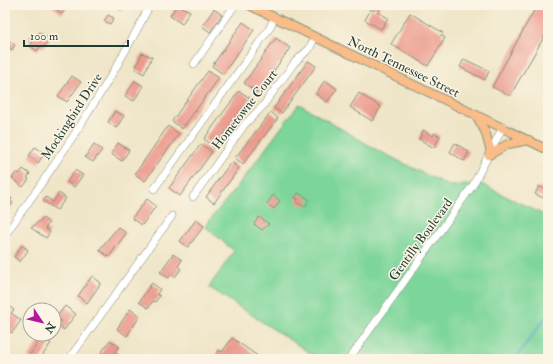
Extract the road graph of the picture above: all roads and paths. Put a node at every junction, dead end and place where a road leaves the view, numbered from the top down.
1 (150, 5) edge
2 (235, 5) edge
3 (249, 5) edge
4 (275, 17) junction
5 (316, 37) junction
6 (194, 64) dead end
7 (476, 114) junction
8 (503, 127) junction
9 (529, 140) junction
10 (548, 150) edge
11 (490, 154) junction
12 (154, 189) dead end
13 (193, 197) dead end
14 (172, 216) dead end
15 (5, 235) edge
16 (69, 359) edge
17 (349, 359) edge

1 - 15 street, Mockingbird Drive
2 - 6 street
3 - 4 main road, North Tennessee Street
4 - 5 main road, North Tennessee Street
4 - 12 street
5 - 7 main road, North Tennessee Street
5 - 13 street, Hometowne Court
7 - 8 main road, North Tennessee Street
7 - 11 main road
8 - 9 main road, North Tennessee Street
8 - 11 street, Gentilly Boulevard
9 - 10 main road, North Tennessee Street
9 - 11 main road
11 - 17 street, Gentilly Boulevard
14 - 16 street

